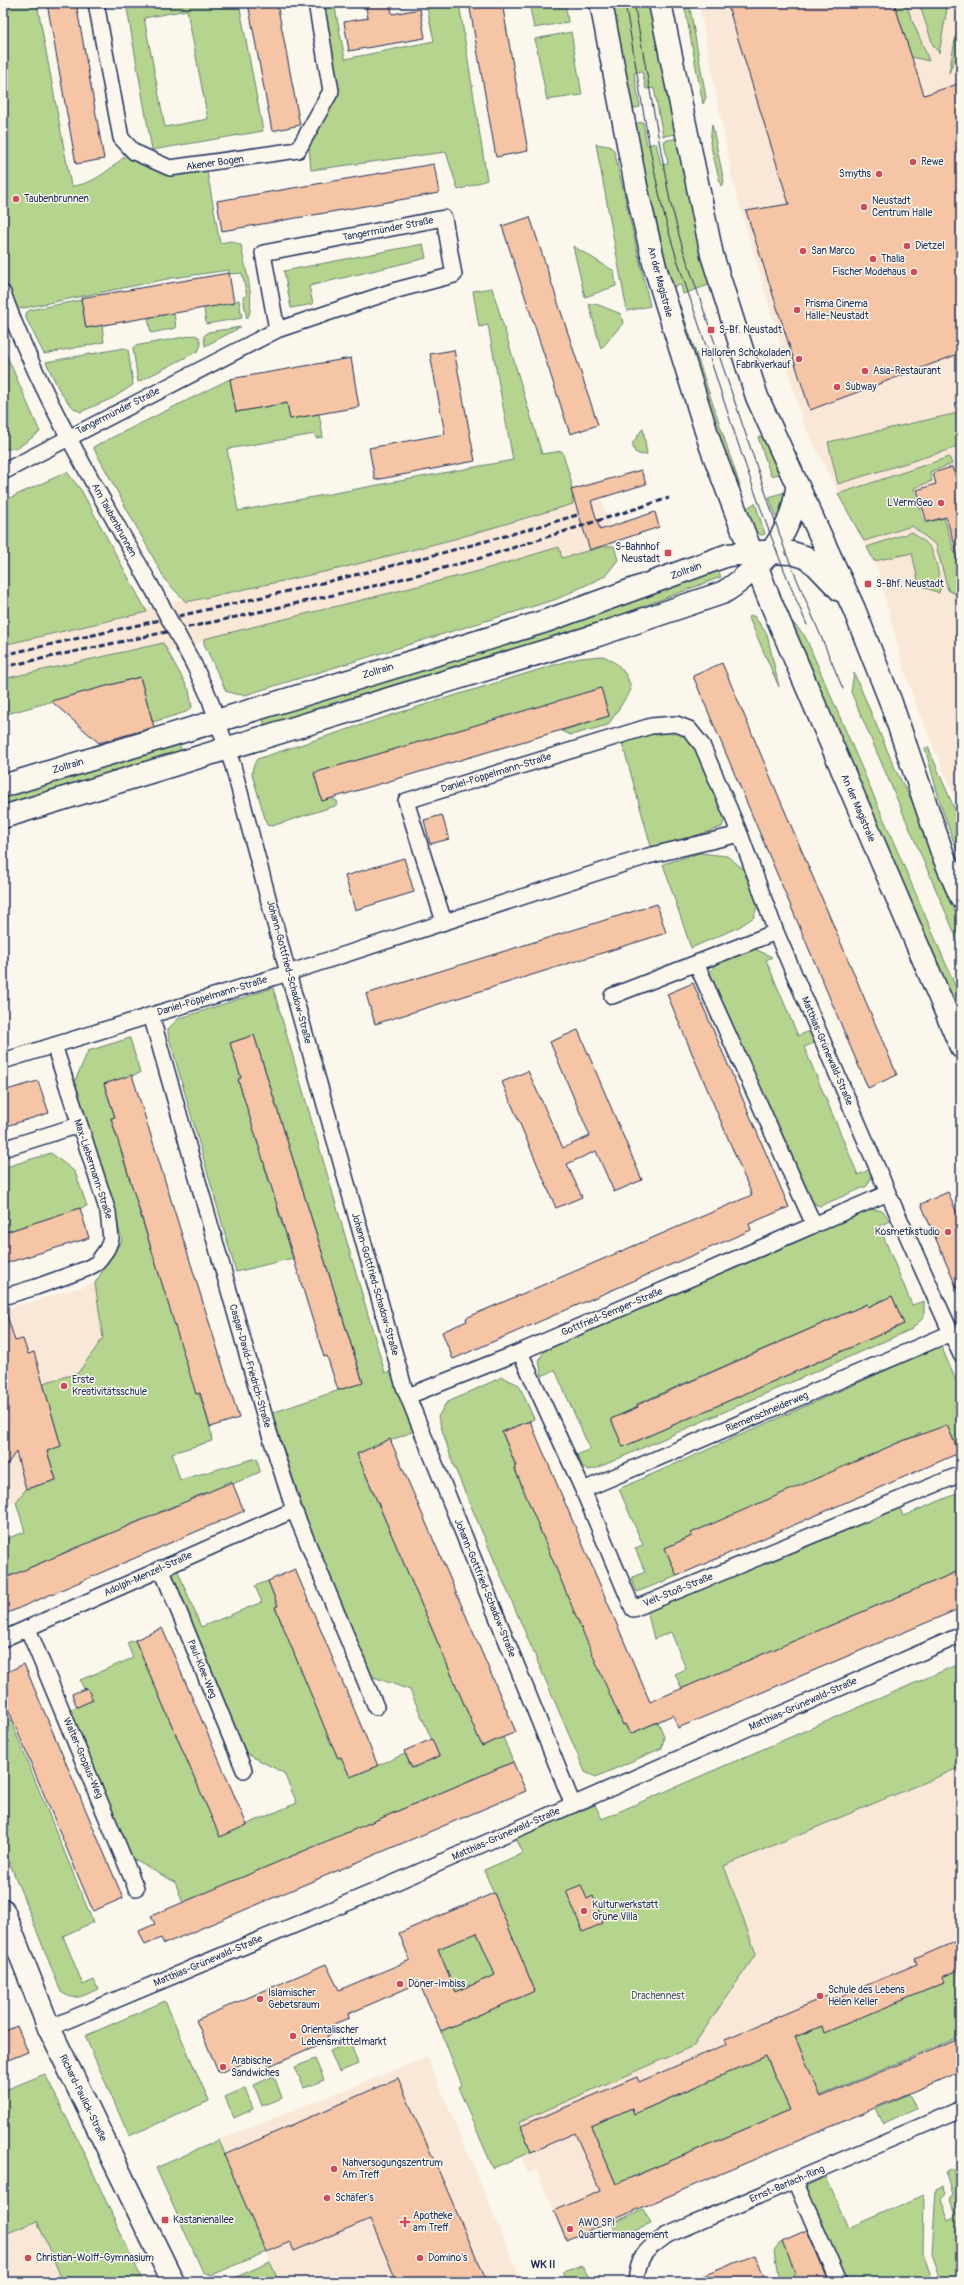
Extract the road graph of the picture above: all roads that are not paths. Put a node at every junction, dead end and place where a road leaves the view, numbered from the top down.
1 (96, 3) edge
2 (316, 3) edge
3 (601, 3) edge
4 (660, 3) edge
5 (3, 292) edge
6 (277, 330) junction
7 (67, 437) junction
8 (3, 472) edge
9 (797, 488) junction
10 (773, 551) junction
11 (753, 560) junction
12 (730, 589) junction
13 (768, 596) junction
14 (854, 609) junction
15 (217, 720) junction
16 (702, 744) joint
17 (226, 747) junction
18 (3, 786) edge
19 (3, 817) edge
20 (740, 834) junction
21 (961, 897) edge
22 (444, 922) junction
23 (776, 932) junction
24 (696, 963) junction
25 (288, 973) junction
26 (612, 996) dead end
27 (151, 1015) junction
28 (54, 1046) junction
29 (961, 1047) edge
30 (3, 1061) edge
31 (78, 1125) junction
32 (3, 1149) edge
33 (888, 1193) junction
34 (814, 1225) junction
35 (3, 1297) edge
36 (952, 1333) junction
37 (520, 1352) junction
38 (961, 1355) edge
39 (408, 1396) junction
40 (961, 1474) edge
41 (583, 1490) junction
42 (294, 1510) junction
43 (161, 1568) junction
44 (28, 1629) junction
45 (961, 1635) edge
46 (3, 1639) edge
47 (376, 1707) dead end
48 (244, 1770) dead end
49 (572, 1805) junction
50 (136, 1888) dead end
51 (3, 1910) edge
52 (49, 2028) junction
53 (961, 2109) edge
54 (795, 2181) junction
55 (173, 2282) edge
56 (636, 2282) edge
57 (840, 2282) edge

1 - 2 street, Akener Bogen
3 - 11 main road, An der Magistrale
4 - 9 main road
5 - 7 street, Am Taubenbrunnen
6 - 6 street, Tangermünder Straße
6 - 7 street, Tangermünder Straße
7 - 8 street, Tangermünder Straße
7 - 15 street, Am Taubenbrunnen, bridge
9 - 10 main road
9 - 14 main road
10 - 11 main road
10 - 14 main road
11 - 12 main road
11 - 13 main road, An der Magistrale
11 - 15 main road, Zollrain
12 - 13 main road
12 - 17 main road
13 - 29 main road, An der Magistrale
14 - 21 main road
15 - 17 street, Am Taubenbrunnen
15 - 18 main road, Zollrain
16 - 20 street, Matthias-Grünewald-Straße
16 - 22 street, Daniel-Pöppelmann-Straße
17 - 19 main road
17 - 25 street, Johann-Gottfried-Schadow-Straße
20 - 22 street, Daniel-Pöppelmann-Straße
20 - 23 street, Matthias-Grünewald-Straße
22 - 25 street, Daniel-Pöppelmann-Straße
23 - 24 street
23 - 33 street, Matthias-Grünewald-Straße
24 - 26 street
24 - 34 street
25 - 27 street, Daniel-Pöppelmann-Straße
25 - 39 street, Johann-Gottfried-Schadow-Straße
27 - 28 street, Daniel-Pöppelmann-Straße
27 - 42 street, Caspar-David-Friedrich-Straße
28 - 30 street, Daniel-Pöppelmann-Straße
28 - 31 street, Max-Liebermann-Straße
31 - 32 street
31 - 35 street, Max-Liebermann-Straße
33 - 34 street, Gottfried-Semper-Straße
33 - 36 street, Matthias-Grünewald-Straße
34 - 37 street, Gottfried-Semper-Straße
36 - 38 street, Matthias-Grünewald-Straße
36 - 41 street, Riemenschneiderweg
37 - 39 street, Gottfried-Semper-Straße
37 - 41 street, Veit-Stoß-Straße
39 - 49 street, Johann-Gottfried-Schadow-Straße
40 - 41 street, Veit-Stoß-Straße
42 - 43 street, Adolph-Menzel-Straße
42 - 47 street, Caspar-David-Friedrich-Straße
43 - 44 street, Adolph-Menzel-Straße
43 - 48 street, Paul-Klee-Weg
44 - 46 street, Adolph-Menzel-Straße
44 - 50 street, Walter-Gropius-Weg
45 - 49 street, Matthias-Grünewald-Straße
49 - 52 street, Matthias-Grünewald-Straße
51 - 52 main road, Richard-Paulick-Straße
52 - 55 main road, Richard-Paulick-Straße
53 - 54 street, Ernst-Barlach-Ring
54 - 56 street, Ernst-Barlach-Ring
54 - 57 street

